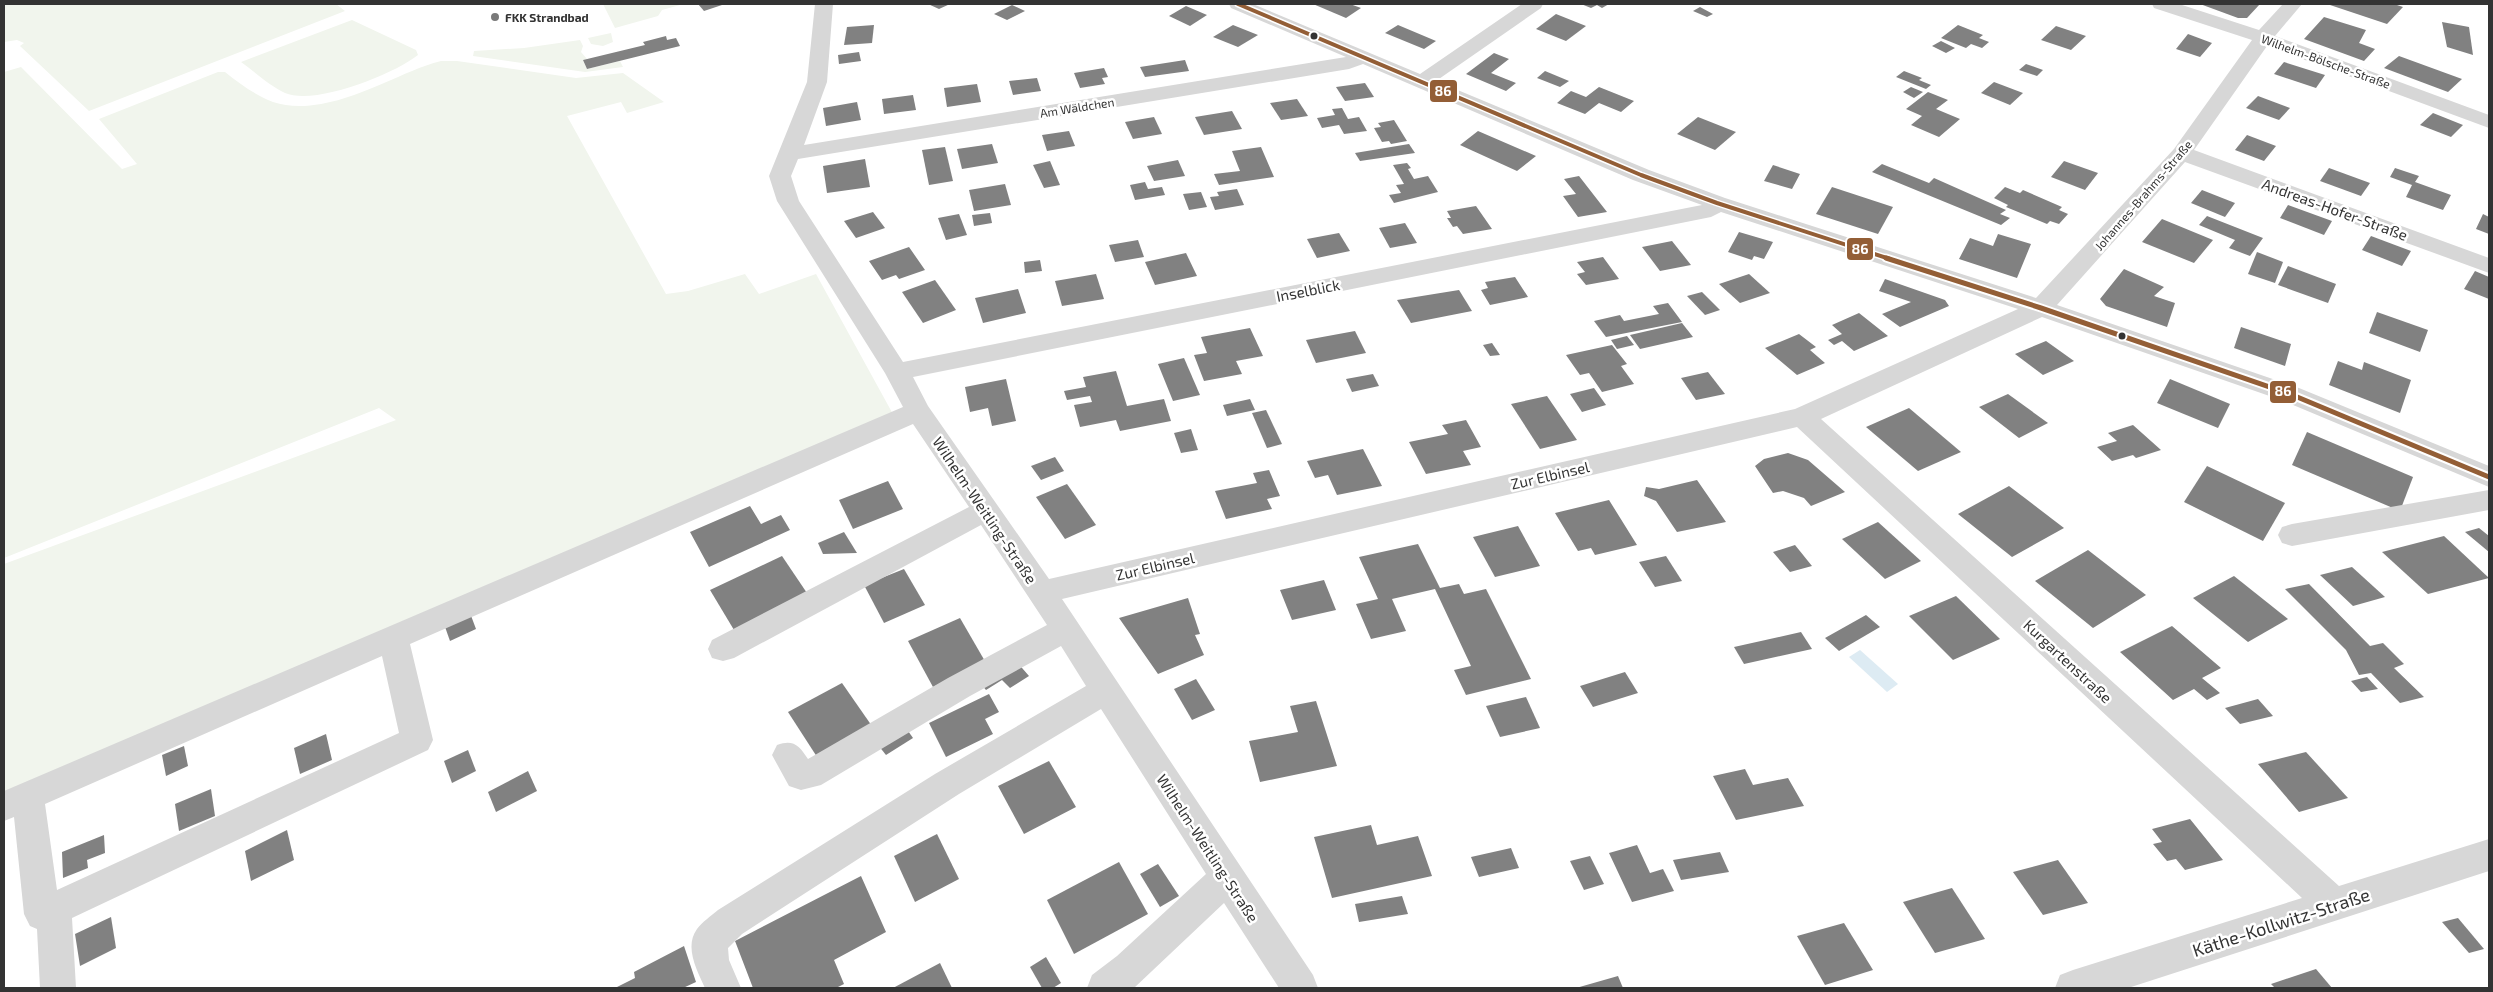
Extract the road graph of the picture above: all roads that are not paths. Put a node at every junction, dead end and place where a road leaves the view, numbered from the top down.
1 (824, 4) edge
2 (1238, 4) edge
3 (1534, 4) edge
4 (2161, 4) edge
5 (2293, 4) edge
6 (2263, 38) junction
7 (1363, 57) junction
8 (1421, 82) junction
9 (2489, 122) edge
10 (2181, 153) junction
11 (790, 154) junction
12 (1717, 203) junction
13 (2489, 266) edge
14 (2041, 308) junction
15 (896, 372) junction
16 (918, 411) junction
17 (1802, 417) junction
18 (2489, 477) edge
19 (2489, 500) edge
20 (986, 510) junction
21 (2292, 535) dead end
22 (1042, 592) junction
23 (1066, 629) junction
24 (393, 638) junction
25 (723, 649) dead end
26 (1106, 690) junction
27 (788, 755) dead end
28 (16, 801) edge
29 (2489, 855) edge
30 (1227, 876) junction
31 (2335, 906) junction
32 (54, 908) junction
33 (58, 988) edge
34 (723, 988) edge
35 (1106, 988) edge
36 (1300, 988) edge
37 (2073, 988) edge

1 - 11 street, Wilhelm-Weitling-Straße
2 - 7 street
3 - 8 street
4 - 6 street, Wilhelm-Bölsche-Straße
5 - 6 street, Johannes-Brahms-Straße
6 - 9 street, Wilhelm-Bölsche-Straße
6 - 10 street, Johannes-Brahms-Straße
7 - 8 street
7 - 11 street, Am Wäldchen
8 - 12 street
10 - 13 street, Andreas-Hofer-Straße
10 - 14 street, Johannes-Brahms-Straße
11 - 15 street, Wilhelm-Weitling-Straße
12 - 14 street
12 - 15 street, Inselblick
14 - 17 street, Zur Elbinsel
14 - 18 street
15 - 16 street, Wilhelm-Weitling-Straße
16 - 20 street, Wilhelm-Weitling-Straße
16 - 24 street
17 - 22 street, Zur Elbinsel
17 - 31 street, Kurgartenstraße
19 - 21 street
20 - 22 street, Wilhelm-Weitling-Straße
20 - 25 street
22 - 23 street, Wilhelm-Weitling-Straße
23 - 26 street, Wilhelm-Weitling-Straße
23 - 27 street
24 - 28 street
24 - 32 street
26 - 30 street, Wilhelm-Weitling-Straße
26 - 34 street
28 - 32 street
29 - 31 street, Käthe-Kollwitz-Straße
30 - 35 street
30 - 36 street, Wilhelm-Weitling-Straße
31 - 37 street, Käthe-Kollwitz-Straße
32 - 33 street

